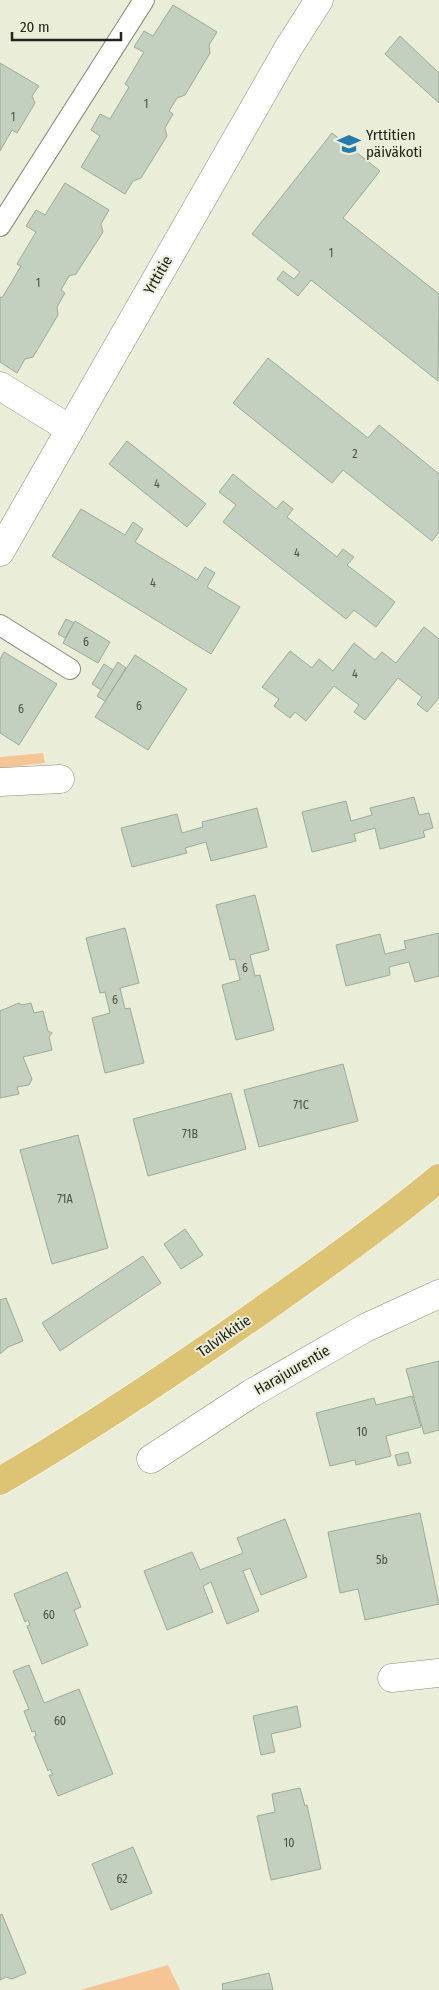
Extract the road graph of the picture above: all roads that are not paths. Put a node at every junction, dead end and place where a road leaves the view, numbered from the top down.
1 (144, 0) edge
2 (319, 0) edge
3 (0, 226) edge
4 (0, 386) edge
5 (70, 429) junction
6 (0, 552) edge
7 (0, 626) edge
8 (70, 669) dead end
9 (60, 779) dead end
10 (0, 782) edge
11 (439, 1178) edge
12 (439, 1294) edge
13 (151, 1459) dead end
14 (0, 1481) edge
15 (439, 1673) edge
16 (392, 1678) dead end

1 - 3 lane
2 - 5 street, Yrttitie
4 - 5 street
5 - 6 street, Yrttitie
7 - 8 lane
9 - 10 street
11 - 14 main road, Talvikkitie
12 - 13 street, Harajuurentie
15 - 16 street

